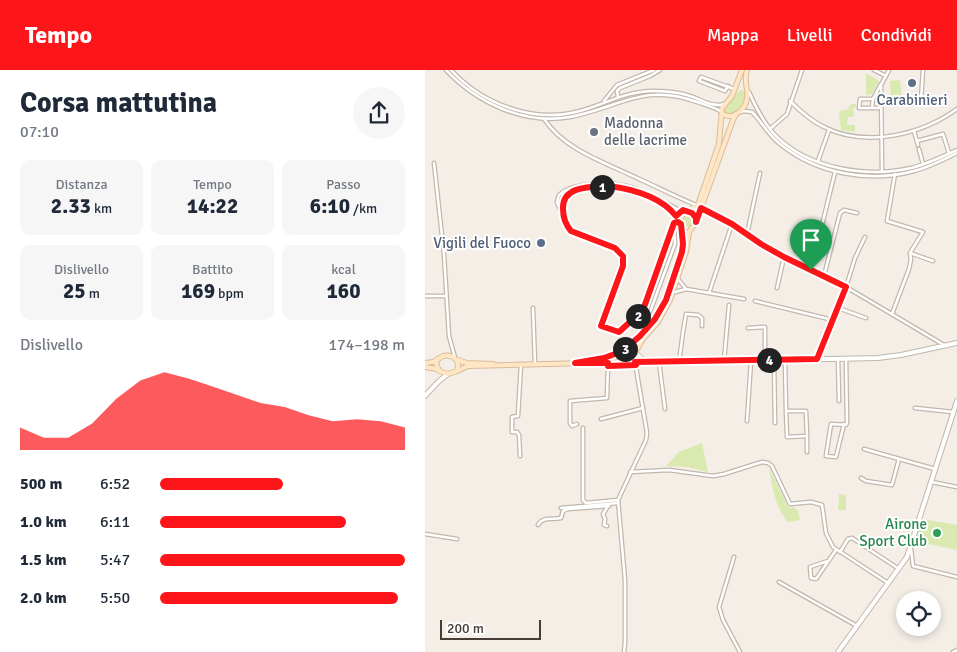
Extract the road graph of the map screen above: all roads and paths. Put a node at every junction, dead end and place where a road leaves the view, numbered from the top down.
1 (446, 70) edge
2 (451, 70) edge
3 (654, 70) edge
4 (660, 70) edge
5 (742, 70) edge
6 (747, 70) edge
7 (802, 70) edge
8 (874, 70) edge
9 (889, 70) edge
10 (923, 70) edge
11 (886, 76) junction
12 (883, 81) junction
13 (745, 82) junction
14 (727, 86) junction
15 (735, 91) junction
16 (746, 91) junction
17 (476, 93) junction
18 (611, 94) junction
19 (671, 94) junction
20 (618, 96) junction
21 (751, 96) junction
22 (873, 99) junction
23 (921, 100) dead end
24 (612, 101) junction
25 (619, 101) junction
26 (790, 101) junction
27 (602, 104) junction
28 (725, 104) junction
29 (871, 108) junction
30 (881, 108) junction
31 (957, 109) edge
32 (758, 110) junction
33 (722, 112) junction
34 (752, 112) junction
35 (737, 113) junction
36 (544, 115) junction
37 (544, 119) junction
38 (770, 129) junction
39 (829, 130) junction
40 (915, 130) junction
41 (880, 136) junction
42 (917, 141) junction
43 (957, 151) edge
44 (949, 153) junction
45 (818, 161) junction
46 (434, 164) dead end
47 (923, 164) junction
48 (882, 171) junction
49 (835, 172) junction
50 (760, 173) dead end
51 (895, 174) junction
52 (699, 207) junction
53 (686, 212) junction
54 (857, 213) dead end
55 (563, 216) junction
56 (676, 217) junction
57 (696, 222) junction
58 (678, 223) junction
59 (732, 224) junction
60 (692, 227) junction
61 (747, 234) junction
62 (865, 237) dead end
63 (910, 253) junction
64 (784, 257) junction
65 (933, 261) dead end
66 (811, 270) junction
67 (822, 276) junction
68 (677, 278) junction
69 (652, 284) junction
70 (659, 286) junction
71 (846, 287) junction
72 (777, 288) dead end
73 (685, 290) junction
74 (673, 292) junction
75 (709, 293) junction
76 (425, 296) edge
77 (446, 296) junction
78 (744, 299) dead end
79 (755, 301) dead end
80 (729, 305) dead end
81 (533, 308) dead end
82 (838, 308) junction
83 (643, 310) junction
84 (892, 314) junction
85 (866, 318) dead end
86 (833, 320) junction
87 (702, 326) dead end
88 (748, 328) dead end
89 (957, 343) edge
90 (450, 346) junction
91 (945, 346) junction
92 (628, 347) junction
93 (623, 351) junction
94 (636, 352) junction
95 (445, 356) junction
96 (438, 359) junction
97 (456, 359) junction
98 (817, 359) junction
99 (838, 359) junction
100 (846, 359) junction
101 (765, 360) junction
102 (774, 360) junction
103 (785, 360) junction
104 (724, 361) junction
105 (751, 361) junction
106 (628, 362) junction
107 (653, 362) junction
108 (659, 362) junction
109 (679, 362) junction
110 (575, 363) junction
111 (521, 364) junction
112 (535, 364) junction
113 (608, 364) junction
114 (636, 364) junction
115 (425, 365) edge
116 (500, 365) junction
117 (438, 370) junction
118 (457, 371) junction
119 (448, 374) junction
120 (439, 381) junction
121 (425, 396) edge
122 (839, 400) dead end
123 (957, 401) edge
124 (643, 408) junction
125 (915, 408) dead end
126 (665, 409) dead end
127 (786, 412) junction
128 (953, 412) junction
129 (601, 419) dead end
130 (747, 420) dead end
131 (775, 423) dead end
132 (577, 424) dead end
133 (844, 424) junction
134 (583, 428) dead end
135 (807, 436) junction
136 (864, 448) dead end
137 (807, 452) dead end
138 (520, 456) dead end
139 (899, 459) junction
140 (935, 468) junction
141 (630, 472) junction
142 (861, 478) dead end
143 (932, 482) junction
144 (957, 487) edge
145 (618, 501) junction
146 (610, 505) junction
147 (561, 508) dead end
148 (539, 525) dead end
149 (607, 526) dead end
150 (425, 534) edge
151 (457, 539) dead end
152 (911, 549) junction
153 (836, 550) junction
154 (840, 552) junction
155 (734, 556) dead end
156 (828, 561) junction
157 (896, 567) dead end
158 (957, 577) edge
159 (779, 582) dead end
160 (889, 584) junction
161 (857, 626) junction
162 (957, 650) edge
163 (624, 652) edge
164 (740, 652) edge
165 (838, 652) edge
166 (953, 652) edge

1 - 17 street
2 - 17 street
3 - 18 street
4 - 20 street
5 - 15 main road
6 - 13 main road
7 - 26 street
8 - 11 street
9 - 11 street
10 - 23 street
11 - 12 street
12 - 22 street
12 - 30 street
13 - 16 main road
13 - 21 street
14 - 14 street
14 - 15 street
15 - 16 main road
15 - 28 main road
16 - 21 street
16 - 35 main road
17 - 36 street
17 - 37 street
18 - 20 street
18 - 24 street
18 - 27 street
19 - 20 street
19 - 25 street
19 - 28 street
19 - 33 street
20 - 24 street
20 - 25 street
21 - 32 street
22 - 29 street
22 - 29 street
24 - 25 street
24 - 27 street
24 - 37 street
26 - 38 street
26 - 39 street
27 - 36 street
28 - 33 main road
29 - 30 street
30 - 41 street
31 - 40 street
32 - 34 street
32 - 38 street
33 - 35 main road
33 - 52 main road
34 - 35 street
34 - 49 street
35 - 52 main road
36 - 37 street
37 - 52 street
38 - 45 street
39 - 41 street
39 - 45 street
40 - 41 street
40 - 42 street
41 - 48 street
42 - 44 street
42 - 47 street
43 - 44 street
43 - 51 street
44 - 47 street
45 - 48 street
46 - 77 street
47 - 48 street
49 - 51 street
49 - 66 street
50 - 61 street
51 - 63 street
52 - 53 main road
52 - 57 main road
52 - 59 street
53 - 55 street
53 - 56 street
53 - 57 main road
53 - 58 main road
54 - 67 street
55 - 56 street
55 - 83 street
56 - 58 street
57 - 60 main road
58 - 60 main road
58 - 69 street
58 - 70 street
58 - 92 main road
59 - 61 street
59 - 75 street
60 - 68 main road
61 - 64 street
62 - 71 street
63 - 65 street
63 - 84 street
64 - 66 street
64 - 72 street
66 - 67 street
67 - 71 street
68 - 73 street
68 - 74 main road
69 - 70 street
69 - 83 street
70 - 83 street
71 - 82 street
71 - 84 street
73 - 74 street
73 - 75 street
74 - 94 main road
75 - 78 street
76 - 77 street
77 - 90 street
79 - 86 street
80 - 104 street
81 - 112 street
82 - 85 street
82 - 86 street
84 - 91 street
86 - 98 street
87 - 109 street
88 - 101 street
89 - 91 street
90 - 95 street
90 - 97 street
91 - 100 street
92 - 93 main road
92 - 94 main road
93 - 106 main road
93 - 110 main road
94 - 106 main road
94 - 107 street
95 - 96 main road
95 - 97 main road
96 - 115 main road
96 - 117 main road
97 - 116 main road
97 - 118 main road
98 - 99 street
98 - 103 street
99 - 100 street
99 - 122 street
100 - 133 street
101 - 102 street
101 - 105 street
102 - 103 street
102 - 131 street
103 - 127 street
104 - 105 street
104 - 109 street
105 - 130 street
106 - 113 main road
106 - 114 street
107 - 108 street
107 - 114 street
108 - 109 street
108 - 126 street
110 - 112 main road
110 - 113 main road
111 - 112 main road
111 - 116 main road
111 - 138 street
113 - 114 street
113 - 132 street
114 - 124 street
115 - 117 main road
116 - 118 main road
117 - 119 main road
117 - 120 street
118 - 119 main road
119 - 120 street
120 - 121 street
123 - 128 street
124 - 129 street
124 - 141 street
125 - 128 street
127 - 135 street
127 - 135 street
128 - 140 street
133 - 133 street
134 - 145 street
135 - 137 street
136 - 139 street
139 - 140 street
139 - 142 street
140 - 143 street
141 - 145 street
141 - 153 street
143 - 144 street
143 - 152 street
145 - 146 street
145 - 163 street
146 - 147 street
146 - 148 street
146 - 149 street
150 - 151 street
152 - 158 street
152 - 160 street
153 - 154 street
153 - 156 street
154 - 157 street
154 - 160 street
155 - 164 street
156 - 156 street
159 - 161 street
160 - 161 street
161 - 165 street
162 - 166 street

